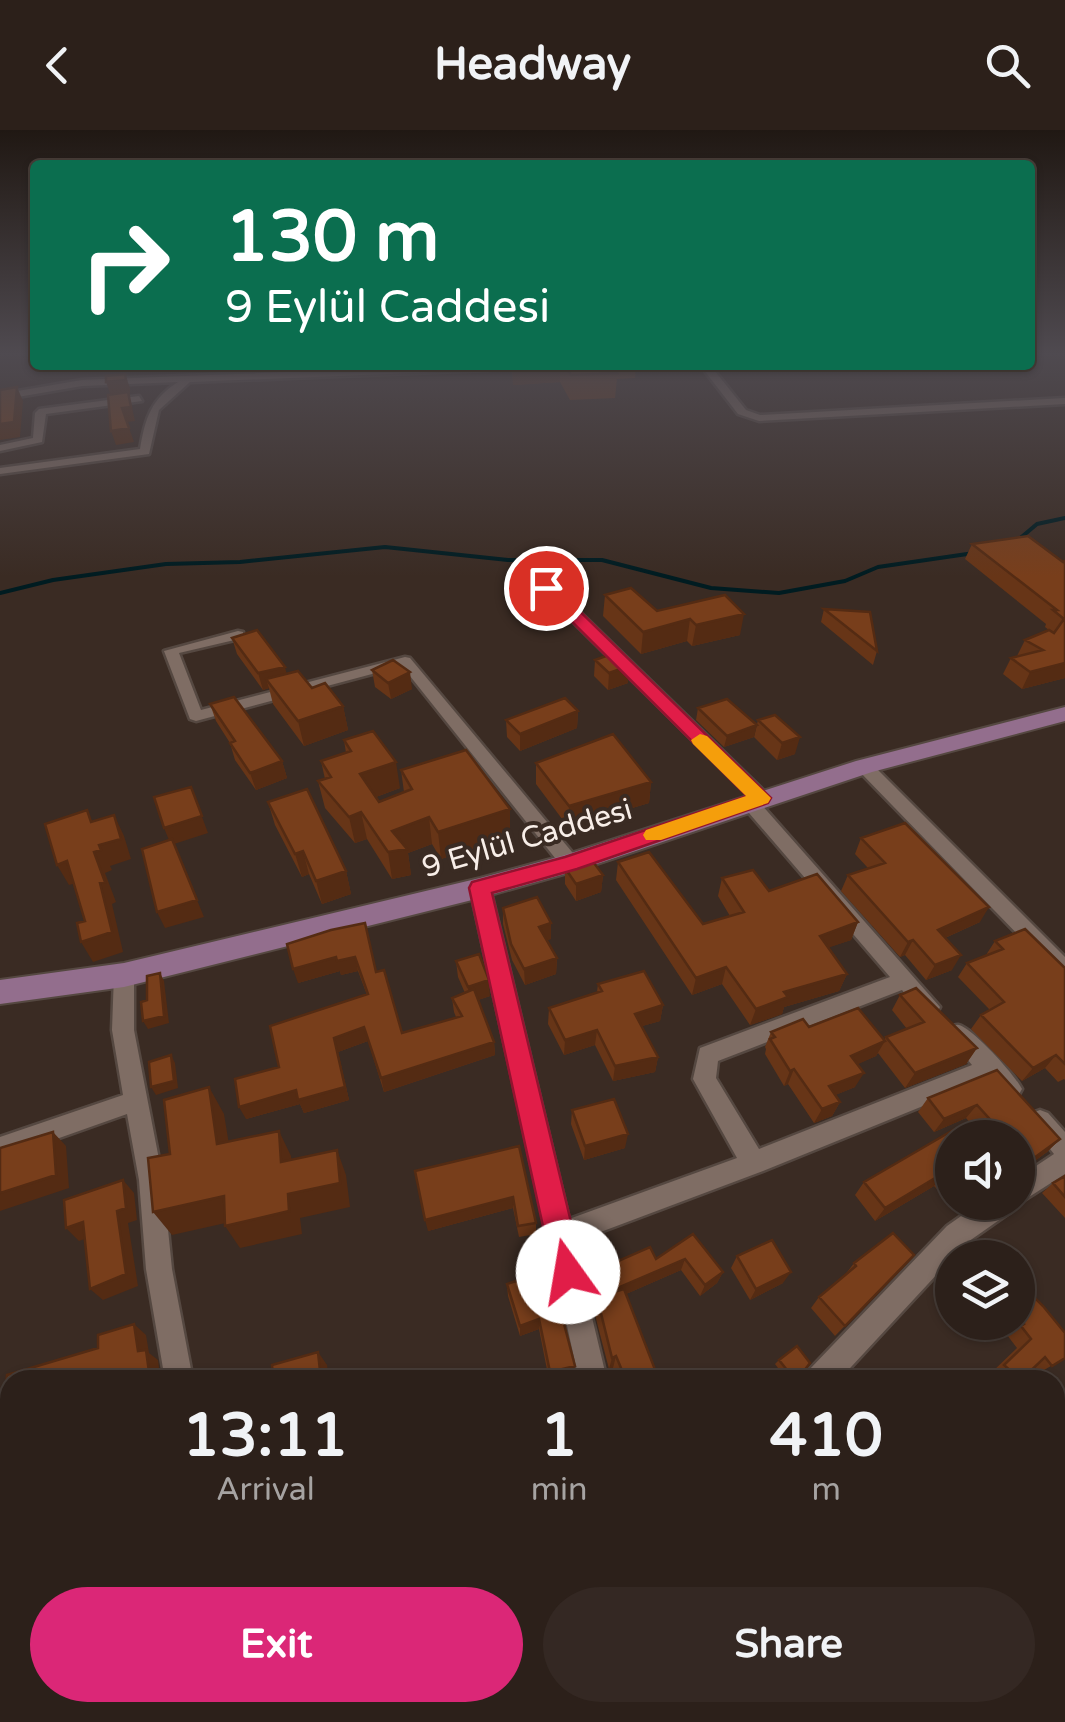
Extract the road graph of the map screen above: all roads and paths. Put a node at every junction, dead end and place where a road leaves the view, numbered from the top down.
1 (40, 428) edge
2 (148, 428) edge
3 (0, 448) edge
4 (0, 471) edge
5 (546, 588) dead end
6 (238, 635) edge
7 (1065, 714) edge
8 (864, 766) junction
9 (755, 800) junction
10 (570, 863) junction
11 (480, 888) junction
12 (1065, 970) edge
13 (124, 975) junction
14 (904, 981) junction
15 (0, 992) edge
16 (991, 1068) junction
17 (135, 1101) junction
18 (0, 1148) edge
19 (1065, 1149) edge
20 (1065, 1160) edge
21 (754, 1163) junction
22 (1035, 1180) edge
23 (976, 1220) edge
24 (560, 1235) junction
25 (177, 1370) edge
26 (590, 1370) edge
27 (828, 1370) edge

1 - 3 street
2 - 4 street
5 - 9 street
6 - 10 street
7 - 8 main road, 9 Eylül Caddesi
8 - 9 main road, 9 Eylül Caddesi
8 - 12 street
9 - 10 main road, 9 Eylül Caddesi
9 - 14 street
10 - 11 main road, 9 Eylül Caddesi
11 - 13 main road, 9 Eylül Caddesi
11 - 24 street
13 - 15 main road, 9 Eylül Caddesi
13 - 17 street
14 - 16 street
14 - 21 street
16 - 19 street
16 - 21 street
17 - 18 street
17 - 25 street
20 - 22 street
21 - 24 street
23 - 27 street
24 - 26 street

